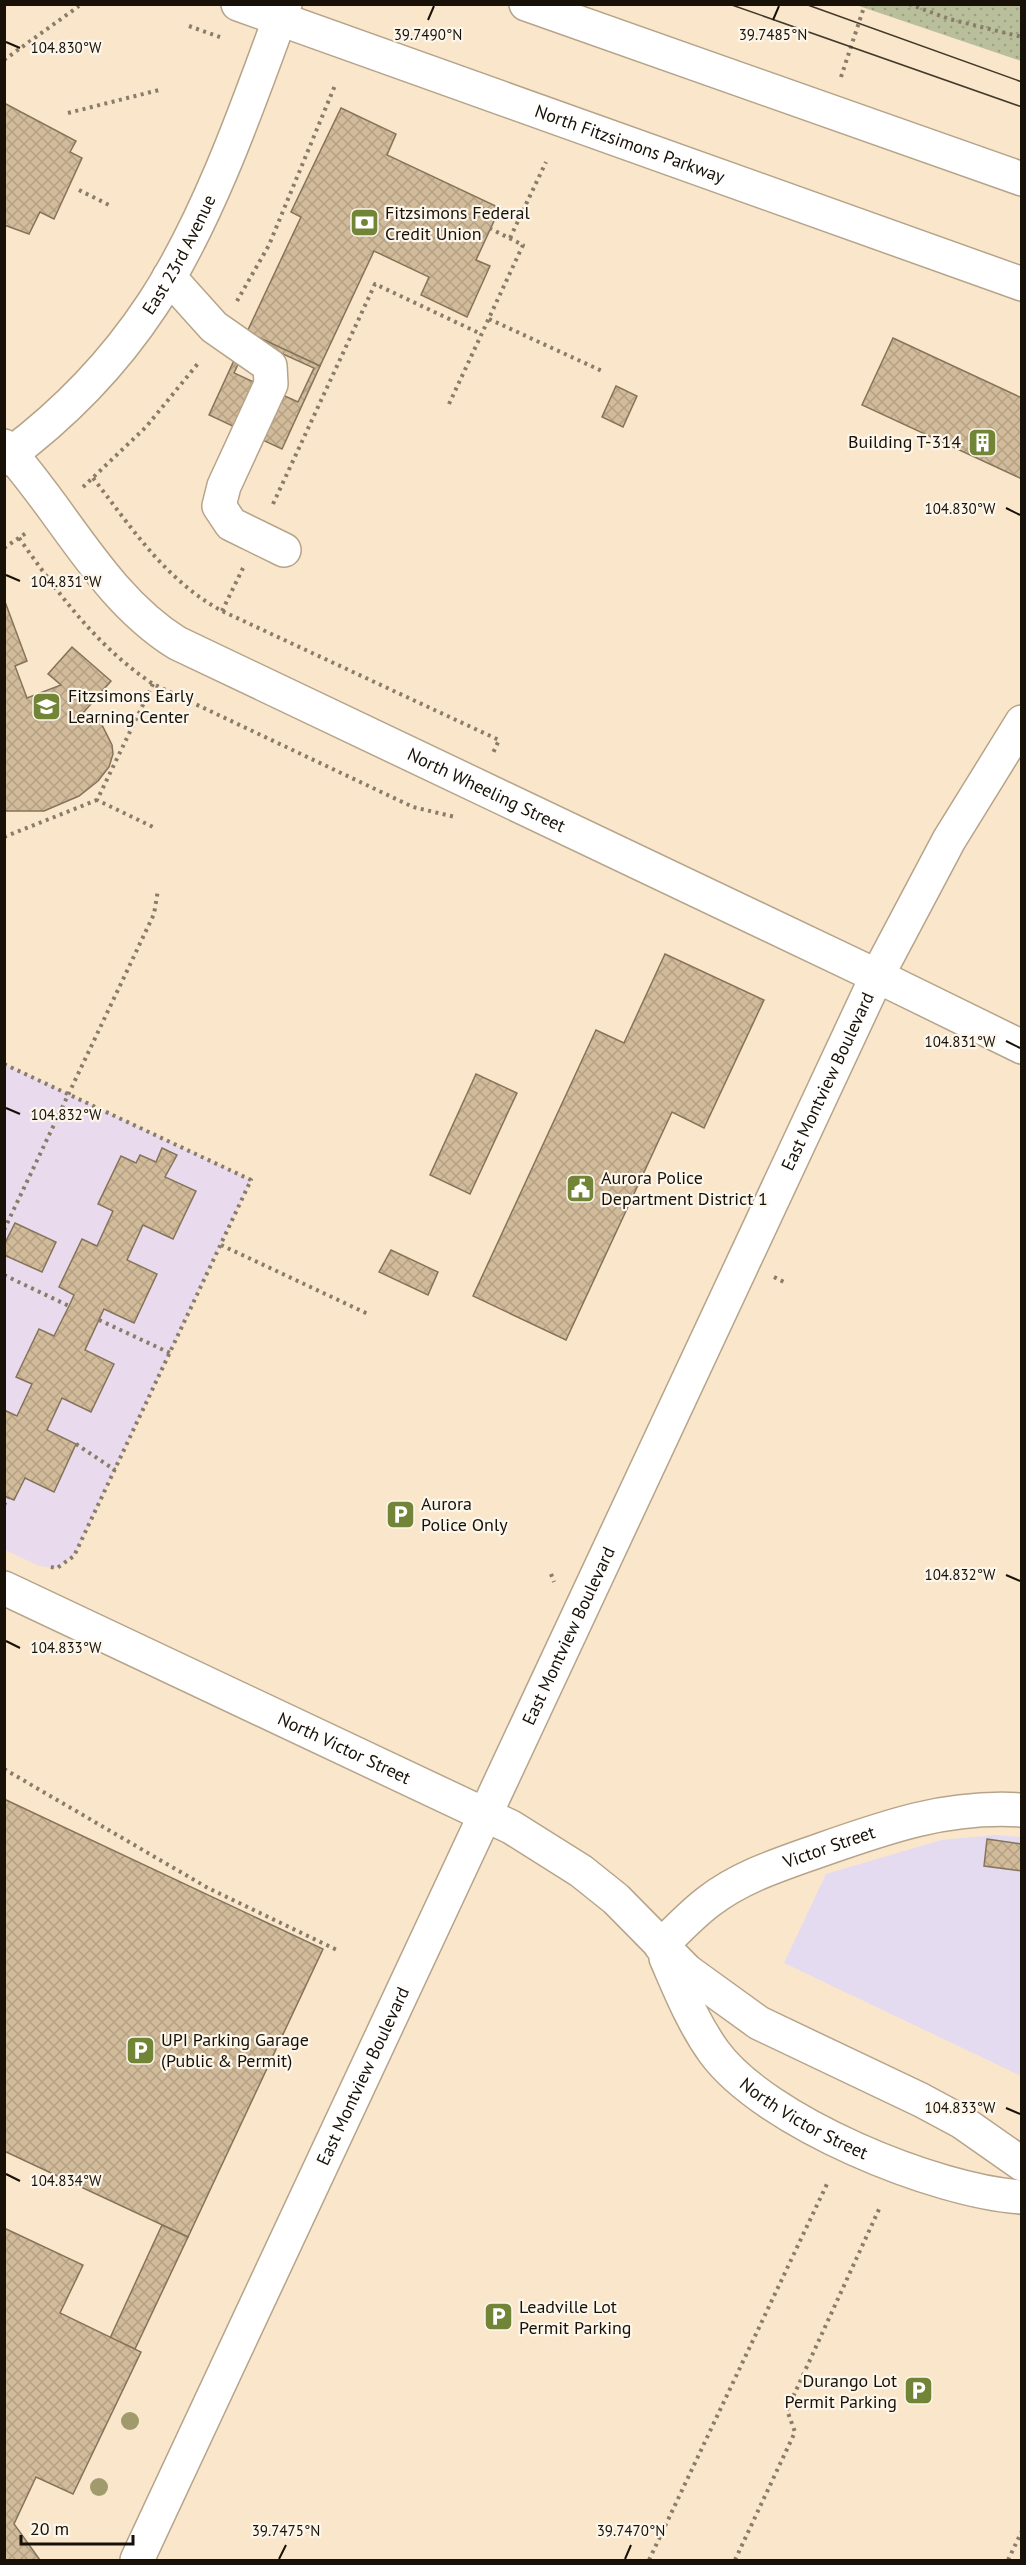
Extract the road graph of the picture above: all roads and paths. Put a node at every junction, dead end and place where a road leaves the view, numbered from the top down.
1 (238, 4) edge
2 (525, 4) edge
3 (865, 4) edge
4 (909, 4) edge
5 (79, 6) edge
6 (282, 12) edge
7 (1022, 37) edge
8 (4, 60) edge
9 (850, 80) dead end
10 (159, 90) dead end
11 (68, 113) dead end
12 (546, 162) dead end
13 (1022, 179) edge
14 (79, 190) dead end
15 (111, 206) dead end
16 (491, 230) dead end
17 (510, 238) junction
18 (169, 277) junction
19 (1022, 284) edge
20 (489, 318) junction
21 (481, 334) junction
22 (602, 371) dead end
23 (449, 404) dead end
24 (7, 453) edge
25 (93, 478) dead end
26 (271, 544) junction
27 (4, 548) edge
28 (222, 611) junction
29 (153, 684) junction
30 (1022, 722) edge
31 (478, 786) junction
32 (97, 800) junction
33 (153, 827) dead end
34 (4, 837) edge
35 (158, 890) dead end
36 (878, 976) junction
37 (1022, 1047) edge
38 (4, 1064) edge
39 (69, 1094) junction
40 (4, 1230) edge
41 (221, 1245) junction
42 (4, 1275) edge
43 (69, 1306) dead end
44 (368, 1314) dead end
45 (99, 1320) dead end
46 (170, 1353) junction
47 (76, 1444) dead end
48 (114, 1470) junction
49 (8, 1497) dead end
50 (4, 1505) edge
51 (39, 1566) dead end
52 (4, 1588) edge
53 (4, 1769) edge
54 (1022, 1810) edge
55 (488, 1814) junction
56 (661, 1946) junction
57 (339, 1951) dead end
58 (1022, 2164) edge
59 (827, 2184) dead end
60 (1022, 2197) edge
61 (880, 2207) dead end
62 (1022, 2531) edge
63 (137, 2560) edge
64 (649, 2560) edge
65 (735, 2560) edge
66 (1008, 2560) edge

1 - 6 street, North Fitzsimons Parkway
2 - 13 street
3 - 9 path
4 - 7 path
5 - 8 path
6 - 18 street, East 23rd Avenue
6 - 19 street, North Fitzsimons Parkway
10 - 11 path
12 - 17 path
14 - 15 path
16 - 17 path
17 - 20 path
18 - 24 street, East 23rd Avenue
18 - 26 street
20 - 21 path
20 - 22 path
21 - 23 path
21 - 26 path
24 - 31 street, North Wheeling Street
25 - 28 path
26 - 28 path
27 - 29 path
28 - 31 path
29 - 31 path
29 - 32 path
30 - 36 street, East Montview Boulevard
31 - 36 street, North Wheeling Street
32 - 33 path
32 - 34 path
35 - 39 path
36 - 37 street, North Wheeling Street
36 - 55 street, East Montview Boulevard
38 - 39 path
39 - 40 path
39 - 41 path
41 - 44 path
41 - 46 path
42 - 43 path
45 - 46 path
46 - 48 path
47 - 48 path
48 - 51 path
49 - 50 path
52 - 55 street, North Victor Street
53 - 57 path
54 - 56 street, Victor Street
55 - 56 street, North Victor Street
55 - 63 street, East Montview Boulevard
56 - 58 street, North Victor Street
56 - 60 street, North Victor Street
59 - 64 path
61 - 65 path
62 - 66 path

